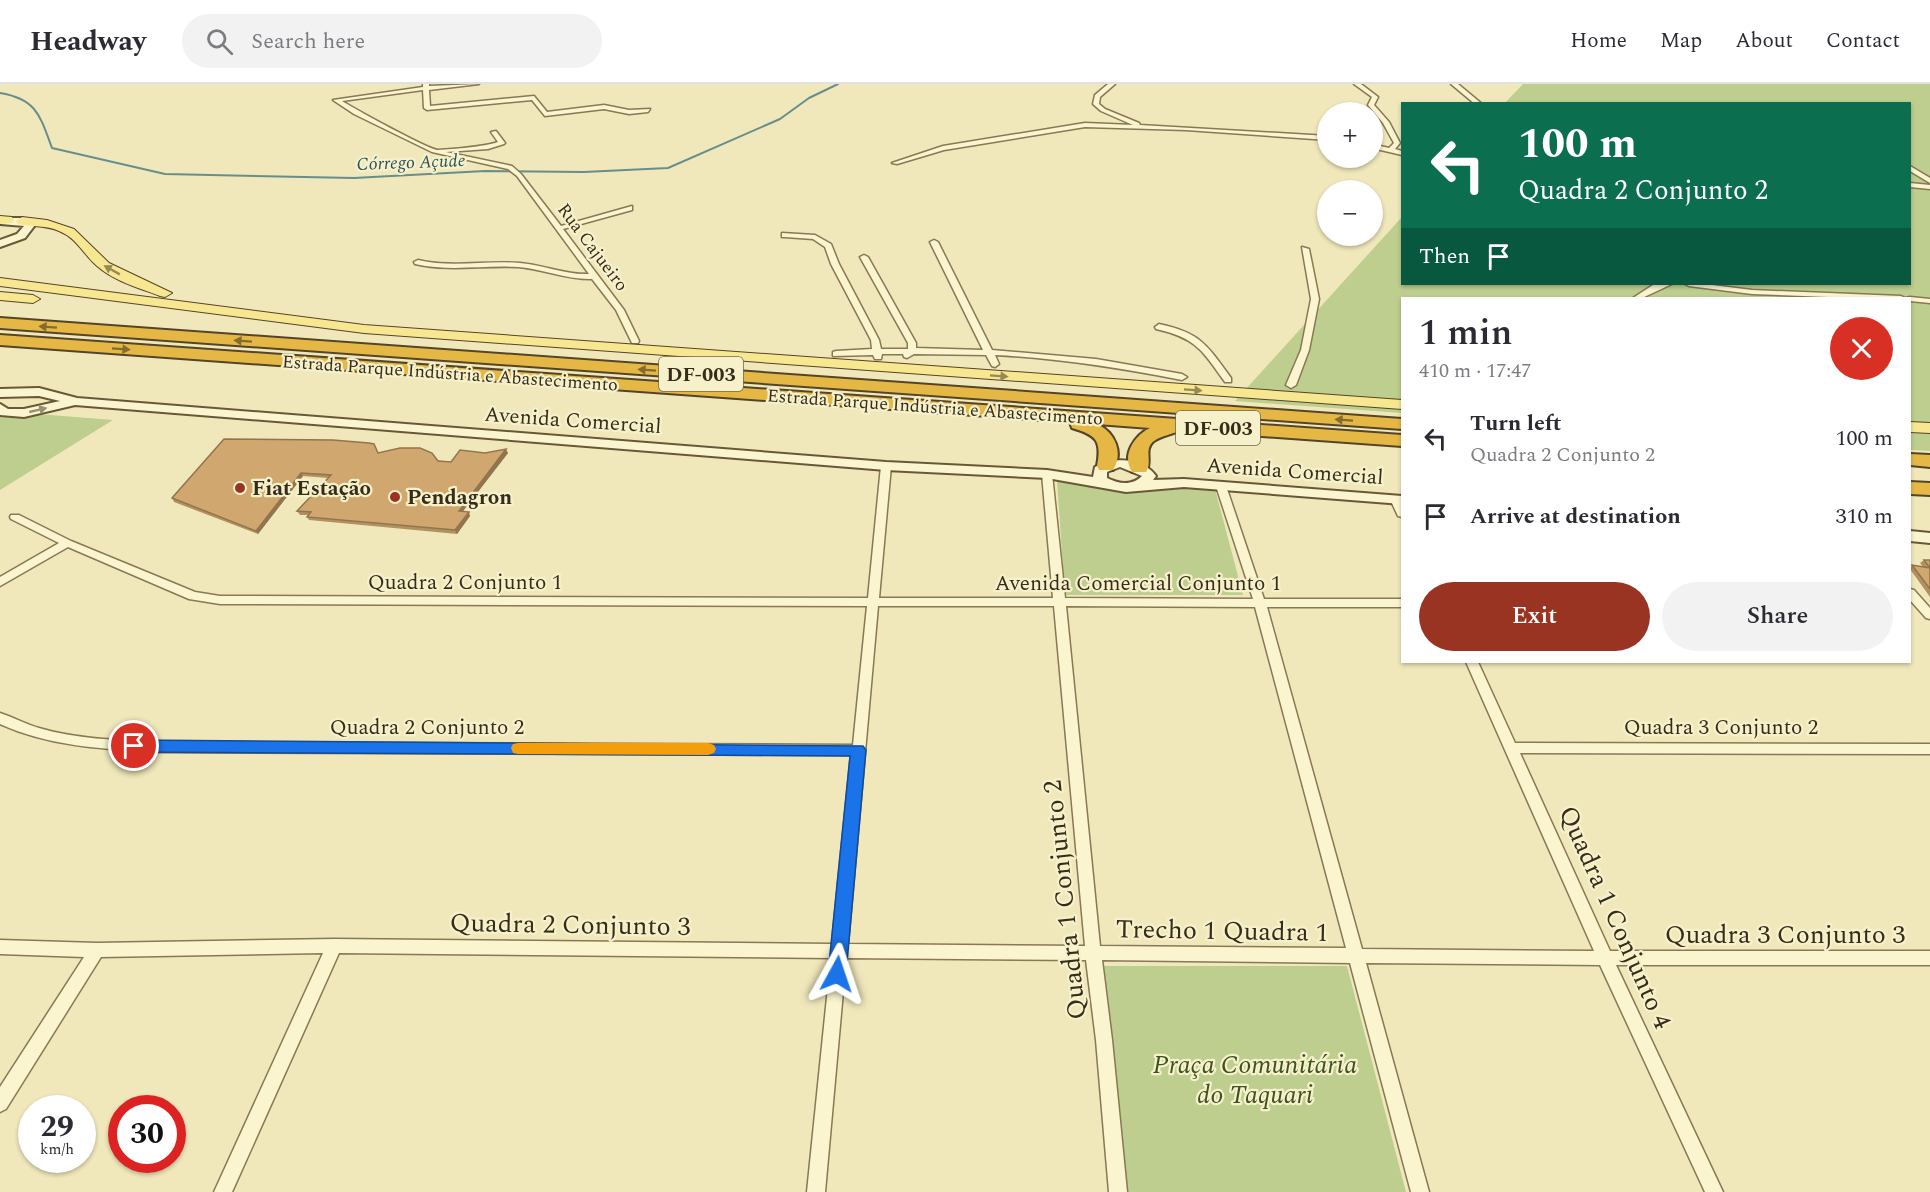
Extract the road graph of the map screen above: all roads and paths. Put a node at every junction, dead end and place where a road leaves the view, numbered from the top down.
1 (476, 84) edge
2 (1112, 84) edge
3 (1357, 84) edge
4 (1454, 84) edge
5 (426, 86) edge
6 (1476, 102) edge
7 (648, 110) dead end
8 (1138, 126) junction
9 (494, 132) dead end
10 (1317, 137) edge
11 (1383, 148) edge
12 (1391, 150) junction
13 (434, 151) junction
14 (1401, 153) edge
15 (895, 163) dead end
16 (1911, 169) edge
17 (1930, 181) edge
18 (1911, 185) edge
19 (1930, 186) edge
20 (629, 208) dead end
21 (3, 220) edge
22 (22, 221) junction
23 (560, 228) junction
24 (785, 235) dead end
25 (934, 242) dead end
26 (0, 244) edge
27 (1305, 249) dead end
28 (864, 257) dead end
29 (418, 262) dead end
30 (0, 272) edge
31 (596, 276) junction
32 (0, 282) edge
33 (1665, 285) edge
34 (1697, 285) edge
35 (165, 292) junction
36 (0, 296) edge
37 (1638, 297) edge
38 (1876, 297) edge
39 (1911, 299) edge
40 (1930, 301) edge
41 (222, 311) junction
42 (0, 323) edge
43 (1160, 327) dead end
44 (0, 340) edge
45 (635, 341) junction
46 (877, 354) junction
47 (908, 355) junction
48 (992, 358) junction
49 (1228, 380) junction
50 (1291, 385) junction
51 (1401, 392) edge
52 (0, 393) edge
53 (24, 393) junction
54 (77, 402) junction
55 (1401, 405) edge
56 (1, 409) edge
57 (1033, 414) junction
58 (1401, 424) edge
59 (1194, 426) junction
60 (1911, 427) edge
61 (1930, 428) edge
62 (1911, 440) edge
63 (1401, 441) edge
64 (1930, 441) edge
65 (1911, 460) edge
66 (1930, 461) edge
67 (886, 466) junction
68 (1104, 473) junction
69 (1047, 474) junction
70 (1142, 475) junction
71 (1221, 486) junction
72 (1911, 488) edge
73 (1930, 489) edge
74 (1399, 499) edge
75 (15, 517) dead end
76 (1911, 536) edge
77 (1930, 538) edge
78 (67, 543) junction
79 (0, 582) edge
80 (873, 602) junction
81 (1060, 603) junction
82 (1260, 603) junction
83 (1401, 603) edge
84 (1914, 604) edge
85 (1930, 615) edge
86 (1472, 663) edge
87 (0, 718) edge
88 (1513, 748) junction
89 (1930, 749) edge
90 (858, 750) junction
91 (334, 946) junction
92 (0, 947) edge
93 (97, 950) junction
94 (839, 951) junction
95 (1093, 953) junction
96 (1357, 956) junction
97 (1605, 958) junction
98 (1930, 958) edge
99 (0, 1104) edge
100 (223, 1192) edge
101 (816, 1192) edge
102 (1118, 1192) edge
103 (1420, 1192) edge
104 (1714, 1192) edge

1 - 5 street
2 - 8 street
3 - 12 street
4 - 6 street
5 - 7 street
5 - 13 street
8 - 10 street
8 - 15 street
9 - 13 street
11 - 12 street
12 - 14 street
13 - 23 street, Rua Cajueiro
16 - 17 street
18 - 19 street
20 - 23 street
21 - 22 street
22 - 26 street
35 -> 22 main road
23 - 31 street, Rua Cajueiro
24 - 46 street
25 - 48 street
27 - 50 street
28 - 47 street
29 - 31 street
30 - 35 main road
31 - 45 street, Rua Cajueiro
32 - 41 main road
33 - 37 street
34 - 38 street
35 - 45 main road
36 - 41 main road
39 - 40 street
41 -> 55 main road
58 -> 42 highway, Estrada Parque Indústria e Abastecimento / DF-003
43 - 49 street
44 -> 57 highway, Estrada Parque Indústria e Abastecimento / DF-003
45 - 46 main road
46 - 47 main road
47 - 48 main road
48 - 49 main road
49 - 50 main road
50 - 51 main road
52 - 53 street
53 - 54 street
53 - 56 street
56 -> 54 street
54 - 67 street, Avenida Comercial
57 - 59 highway, Estrada Parque Indústria e Abastecimento / DF-003
57 - 68 highway
59 - 63 highway, Estrada Parque Indústria e Abastecimento / DF-003
59 - 70 highway
60 - 61 main road
62 - 64 main road
65 - 66 highway
67 - 69 street, Avenida Comercial
67 - 80 street
68 - 69 street, Avenida Comercial
68 - 70 street
68 - 70 street
69 - 81 street, Quadra 1 Conjunto 2
70 - 71 street, Avenida Comercial
71 - 74 street, Avenida Comercial
71 - 82 street
72 - 73 highway
75 - 78 street, Quadra 2 Conjunto 1
76 - 77 street
78 - 79 street
78 - 80 street, Quadra 2 Conjunto 1
80 - 81 street, Avenida Comercial Conjunto 1
80 - 90 street
81 - 82 street, Avenida Comercial Conjunto 1
81 - 95 street, Quadra 1 Conjunto 2
82 - 83 street, Avenida Comercial Conjunto 1
82 - 96 street
84 - 85 street
86 - 88 street, Quadra 1 Conjunto 4
87 - 90 street, Quadra 2 Conjunto 2
88 - 89 street, Quadra 3 Conjunto 2
88 - 97 street, Quadra 1 Conjunto 4
90 - 94 street
91 - 93 street, Quadra 2 Conjunto 3
91 - 94 street, Quadra 2 Conjunto 3
91 - 100 street
92 - 93 street, Quadra 2 Conjunto 3
93 - 99 street
94 - 95 street, Trecho 1 Quadra 1
94 - 101 street
95 - 96 street, Trecho 1 Quadra 1
95 - 102 street, Quadra 1 Conjunto 2
96 - 97 street, Trecho 1 Quadra 1
96 - 103 street
97 - 98 street, Quadra 3 Conjunto 3
97 - 104 street, Quadra 1 Conjunto 4

